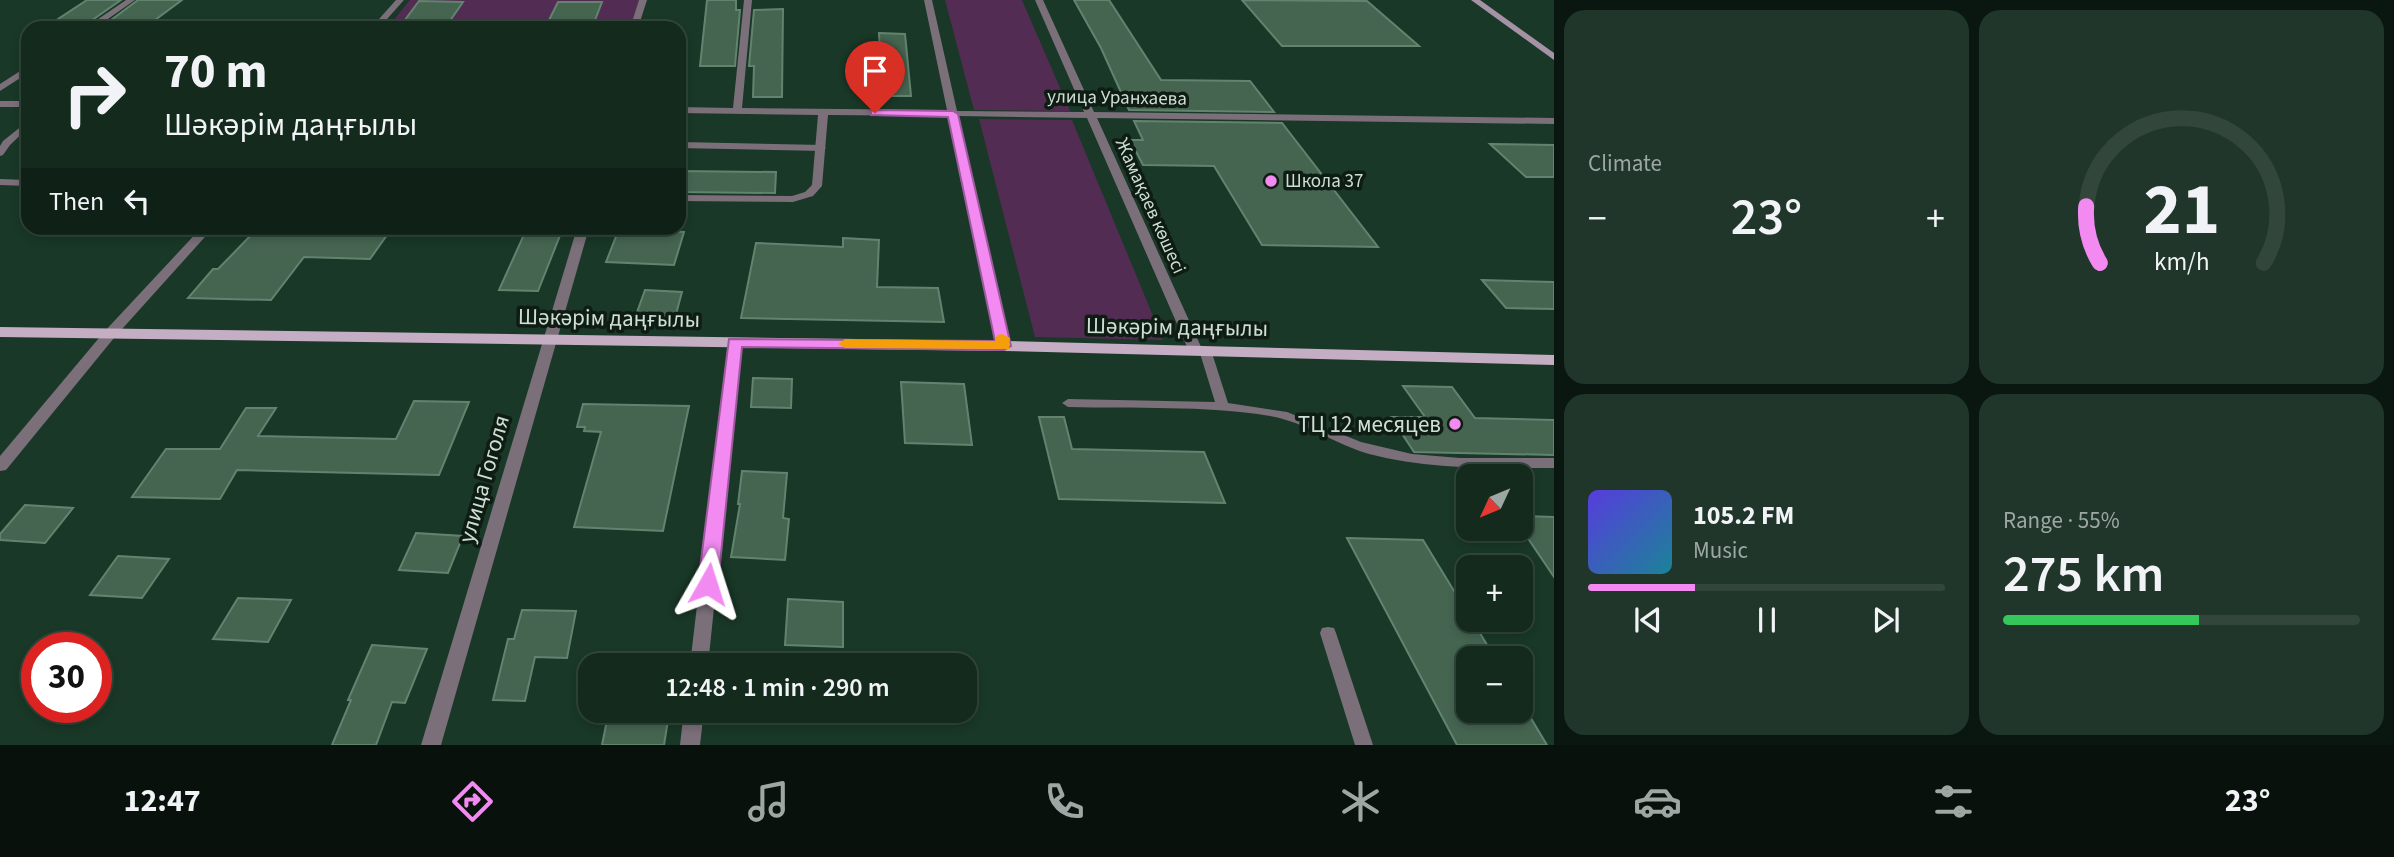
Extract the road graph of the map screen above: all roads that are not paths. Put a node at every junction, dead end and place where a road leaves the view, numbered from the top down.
1 (131, 0) edge
2 (400, 0) edge
3 (643, 0) edge
4 (748, 0) edge
5 (928, 0) edge
6 (1040, 0) edge
7 (1475, 0) edge
8 (100, 21) edge
9 (380, 21) edge
10 (636, 21) edge
11 (1554, 57) edge
12 (21, 74) edge
13 (0, 88) edge
14 (0, 104) edge
15 (21, 104) edge
16 (686, 110) edge
17 (737, 112) junction
18 (823, 113) junction
19 (953, 114) junction
20 (1091, 116) junction
21 (1554, 121) edge
22 (21, 130) edge
23 (0, 132) edge
24 (17, 133) junction
25 (21, 133) edge
26 (686, 145) edge
27 (822, 148) junction
28 (0, 153) edge
29 (0, 182) edge
30 (21, 183) edge
31 (686, 198) edge
32 (201, 235) edge
33 (581, 235) edge
34 (0, 332) edge
35 (109, 335) junction
36 (550, 340) junction
37 (735, 342) junction
38 (1004, 346) junction
39 (1200, 349) junction
40 (1554, 360) edge
41 (1068, 403) dead end
42 (1223, 407) junction
43 (1554, 463) edge
44 (0, 466) edge
45 (1328, 633) dead end
46 (700, 653) edge
47 (693, 723) edge
48 (431, 745) edge
49 (690, 745) edge
50 (1364, 745) edge

1 - 8 street
2 - 9 street
3 - 10 street
4 - 17 street
5 - 19 street
6 - 20 street, Жамақаев көшесі
7 - 11 main road
12 - 13 street
14 - 15 street
16 - 17 street, улица Уранхаева
17 - 18 street, улица Уранхаева
18 - 19 street, улица Уранхаева
18 - 27 street
19 - 20 street, улица Уранхаева
19 - 38 street
20 - 21 street, улица Уранхаева
20 - 39 street, Жамақаев көшесі
22 - 24 lane
23 - 24 lane
24 - 25 lane
24 - 28 lane
26 - 27 lane
27 - 31 street
29 - 30 street
32 - 35 street
33 - 36 street, улица Гоголя
34 - 35 main road, Шәкәрім даңғылы
35 - 36 main road, Шәкәрім даңғылы
35 - 44 street
36 - 37 main road, Шәкәрім даңғылы
36 - 48 street, улица Гоголя
37 - 38 main road, Шәкәрім даңғылы
37 - 46 street
38 - 39 main road, Шәкәрім даңғылы
39 - 40 main road, Шәкәрім даңғылы
39 - 42 lane
41 - 42 lane
42 - 43 lane
45 - 50 lane
47 - 49 street

